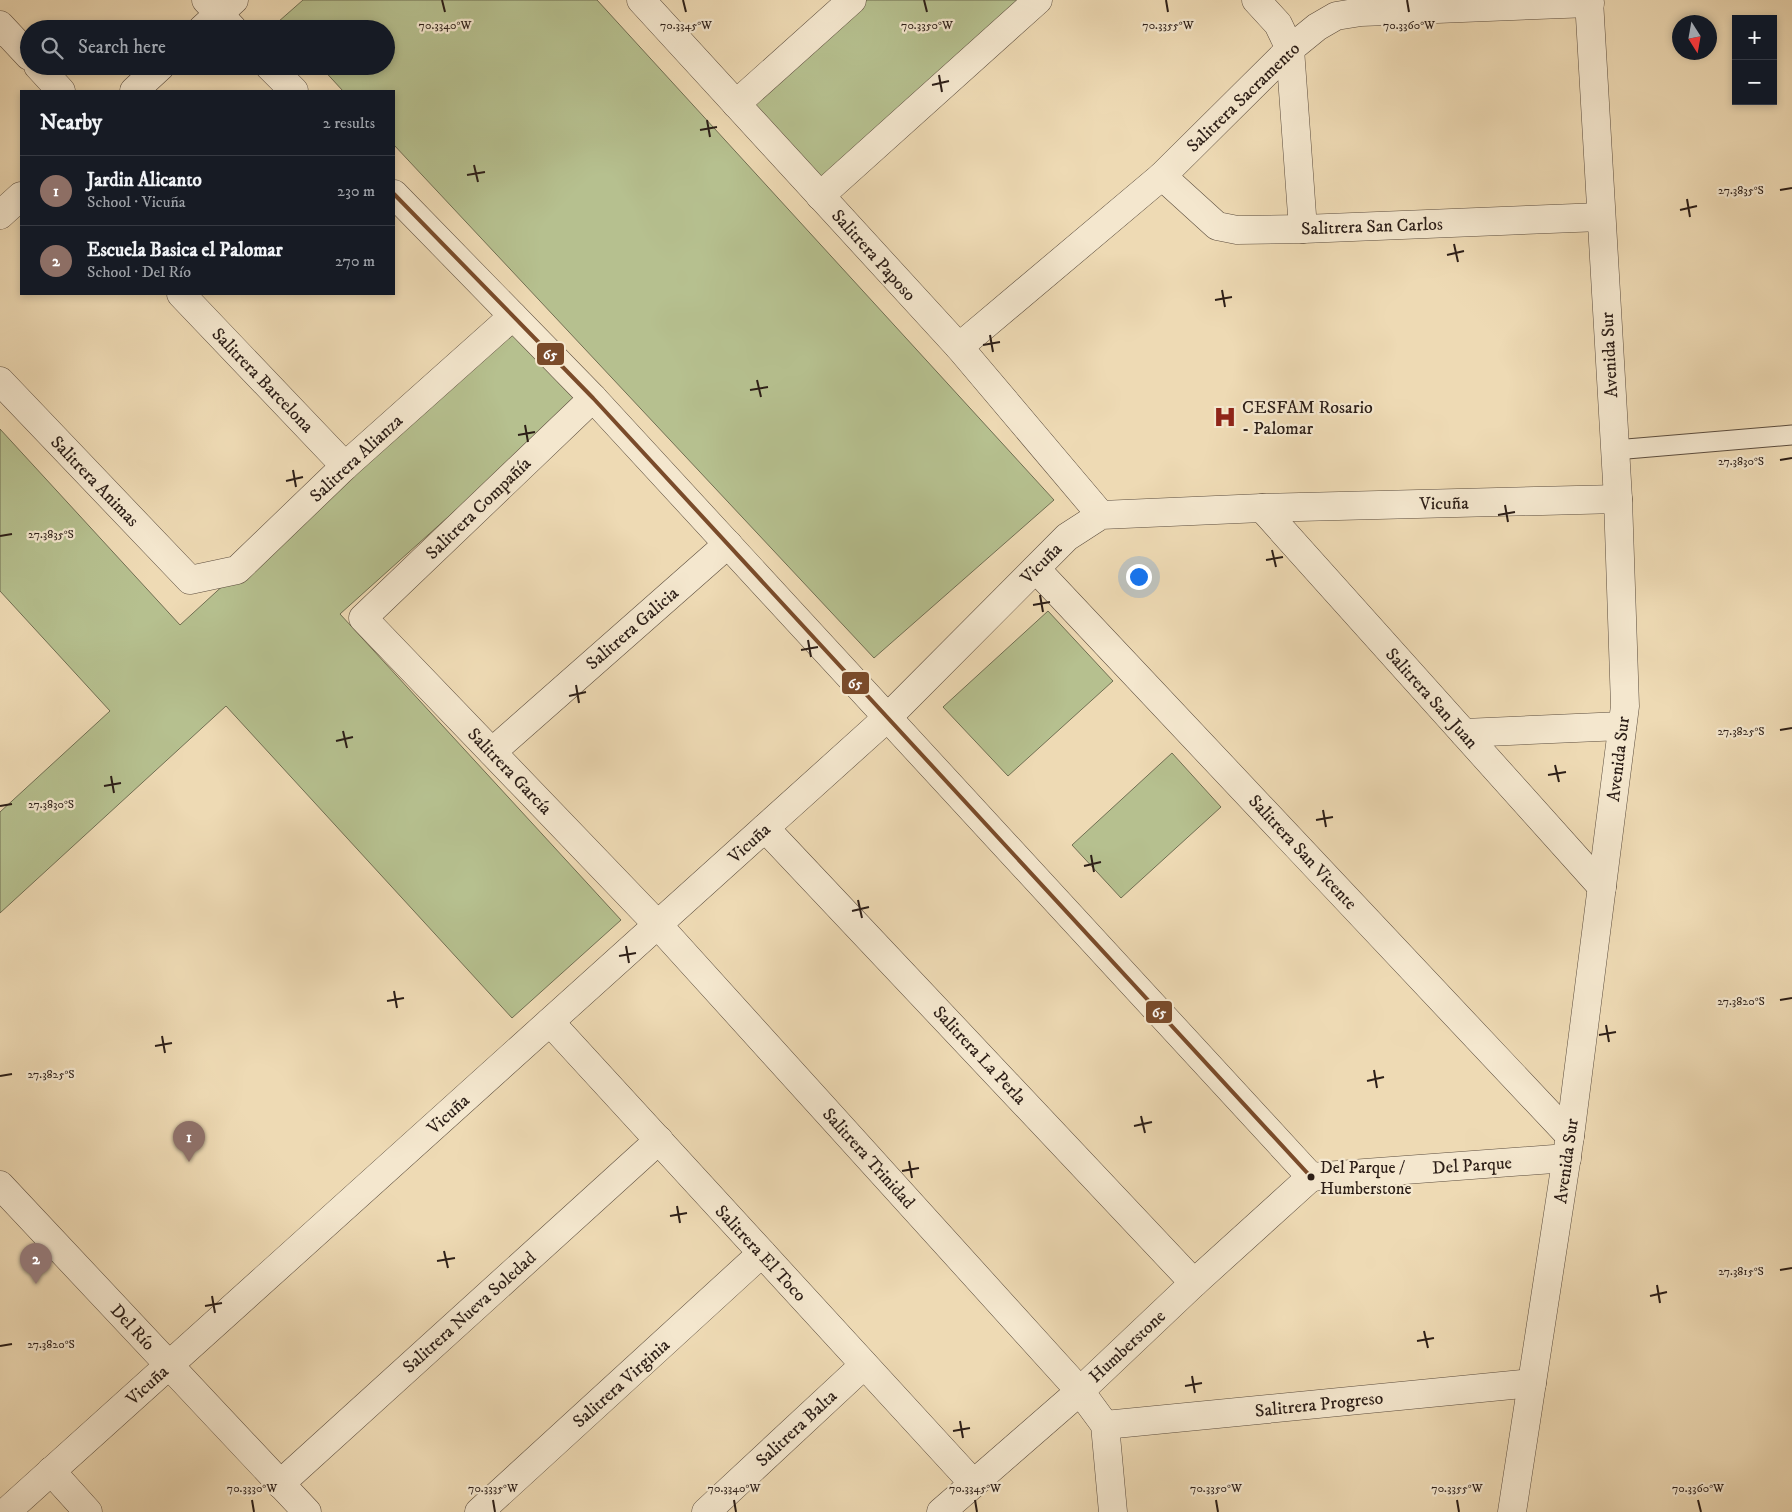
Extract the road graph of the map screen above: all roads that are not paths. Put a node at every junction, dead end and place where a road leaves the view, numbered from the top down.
1 (641, 0) edge
2 (852, 0) edge
3 (1038, 0) edge
4 (1256, 0) edge
5 (1589, 1) edge
6 (0, 25) edge
7 (20, 46) edge
8 (1290, 49) junction
9 (46, 75) edge
10 (151, 75) edge
11 (278, 75) edge
12 (60, 90) edge
13 (135, 90) edge
14 (293, 90) edge
15 (736, 104) junction
16 (1162, 176) junction
17 (395, 195) edge
18 (820, 196) junction
19 (20, 197) edge
20 (0, 215) edge
21 (1601, 217) junction
22 (1303, 229) junction
23 (182, 295) edge
24 (513, 316) junction
25 (959, 347) junction
26 (0, 381) edge
27 (593, 398) junction
28 (1792, 435) edge
29 (1615, 450) junction
30 (345, 466) junction
31 (1618, 499) junction
32 (1262, 508) junction
33 (1101, 515) junction
34 (728, 544) junction
35 (1036, 569) junction
36 (190, 580) joint
37 (363, 618) joint
38 (888, 717) junction
39 (1622, 726) junction
40 (1464, 733) junction
41 (492, 752) junction
42 (765, 828) junction
43 (1602, 887) junction
44 (658, 925) junction
45 (550, 1022) junction
46 (659, 1140) junction
47 (1569, 1147) junction
48 (1311, 1177) junction
49 (0, 1185) edge
50 (762, 1253) junction
51 (1194, 1283) junction
52 (169, 1365) junction
53 (864, 1365) junction
54 (1532, 1383) junction
55 (1080, 1391) junction
56 (1106, 1425) junction
57 (51, 1472) junction
58 (280, 1484) junction
59 (973, 1484) junction
60 (6, 1512) edge
61 (88, 1512) edge
62 (306, 1512) edge
63 (479, 1512) edge
64 (706, 1512) edge
65 (941, 1512) edge
66 (1113, 1512) edge
67 (1512, 1512) edge

1 - 15 street, Salitrera Paposo
2 - 15 street
3 - 18 street
4 - 8 street
5 - 8 street, Salitrera Sacramento
5 - 21 street, Avenida Sur
6 - 7 street
8 - 16 street, Salitrera Sacramento
8 - 22 street
9 - 12 street
10 - 13 street
11 - 14 street
15 - 18 street, Salitrera Paposo
16 - 22 street, Salitrera San Carlos
16 - 25 street, Salitrera Sacramento
17 - 24 street
18 - 25 street, Salitrera Paposo
19 - 20 street
21 - 22 street, Salitrera San Carlos
21 - 29 street, Avenida Sur
23 - 30 street, Salitrera Barcelona
24 - 27 street
24 - 30 street, Salitrera Alianza
25 - 33 street, Salitrera Paposo
26 - 36 street, Salitrera Animas
27 - 34 street
27 - 37 street, Salitrera Compañía
28 - 29 lane
29 - 31 street, Avenida Sur
30 - 36 street, Salitrera Alianza
31 - 32 street, Vicuña
31 - 39 street, Avenida Sur
32 - 33 street, Vicuña
32 - 40 street, Salitrera San Juan
33 - 35 street, Vicuña
34 - 38 street
34 - 41 street, Salitrera Galicia
35 - 38 street, Vicuña
35 - 47 street, Salitrera San Vicente
37 - 41 street, Salitrera García
38 - 42 street, Vicuña
38 - 48 street
39 - 40 street
39 - 43 street, Avenida Sur
40 - 43 street, Salitrera San Juan
41 - 44 street, Salitrera García
42 - 44 street, Vicuña
42 - 51 street, Salitrera La Perla
43 - 47 street, Avenida Sur
44 - 45 street, Vicuña
44 - 55 street, Salitrera Trinidad
45 - 46 street, Salitrera El Toco
45 - 52 street, Vicuña
46 - 50 street, Salitrera El Toco
46 - 58 street, Salitrera Nueva Soledad
47 - 48 street, Del Parque
47 - 54 street, Avenida Sur
48 - 51 street, Humberstone
49 - 52 street, Del Río
50 - 53 street, Salitrera El Toco
50 - 63 street, Salitrera Virginia
51 - 55 street, Humberstone
52 - 57 street, Vicuña
52 - 58 street, Del Río
53 - 59 street, Salitrera El Toco
53 - 64 street, Salitrera Balta
54 - 56 street, Salitrera Progreso
54 - 67 street, Avenida Sur
55 - 56 street, Salitrera Trinidad
55 - 59 street, Humberstone
56 - 66 street
57 - 60 street, Vicuña
57 - 61 street
58 - 62 street, Del Río
59 - 65 street, Humberstone

